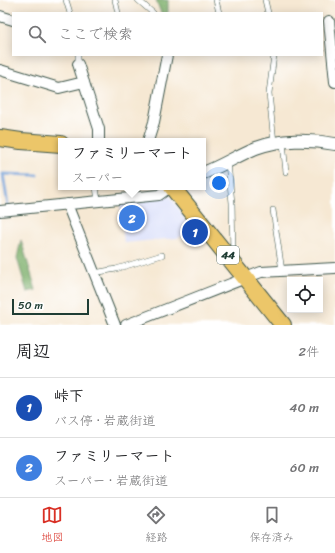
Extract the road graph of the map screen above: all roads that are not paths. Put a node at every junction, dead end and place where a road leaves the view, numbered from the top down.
1 (66, 0) edge
2 (116, 0) edge
3 (138, 0) edge
4 (216, 0) edge
5 (265, 0) edge
6 (70, 12) edge
7 (118, 12) edge
8 (152, 12) edge
9 (219, 12) edge
10 (268, 12) edge
11 (0, 16) edge
12 (12, 20) edge
13 (329, 22) edge
14 (274, 56) edge
15 (165, 57) edge
16 (78, 59) edge
17 (0, 70) edge
18 (84, 82) junction
19 (335, 82) edge
20 (0, 138) edge
21 (99, 138) edge
22 (149, 138) edge
23 (278, 143) junction
24 (58, 144) edge
25 (335, 144) edge
26 (228, 163) junction
27 (206, 172) edge
28 (286, 172) dead end
29 (96, 190) edge
30 (166, 190) edge
31 (174, 190) edge
32 (98, 201) junction
33 (67, 204) junction
34 (273, 210) dead end
35 (0, 211) edge
36 (162, 255) dead end
37 (234, 262) junction
38 (335, 268) edge
39 (282, 271) junction
40 (94, 273) junction
41 (246, 278) junction
42 (115, 325) edge
43 (126, 325) edge
44 (283, 325) edge

1 - 6 lane
2 - 7 lane
3 - 8 lane
4 - 9 lane
5 - 10 lane
11 - 12 street
13 - 19 street
14 - 23 lane
15 - 22 street
16 - 18 street
17 - 18 street
18 - 21 street
20 - 24 main road
23 - 25 street
23 - 26 street
23 - 28 lane
26 - 27 street
26 - 37 lane
29 - 32 lane
30 - 32 street
31 - 37 main road, 44
32 - 33 street
33 - 35 street
33 - 40 street
34 - 39 lane
36 - 40 lane
37 - 41 main road, 44
38 - 39 street
39 - 41 street
40 - 42 street
41 - 43 street
41 - 44 main road, 44

